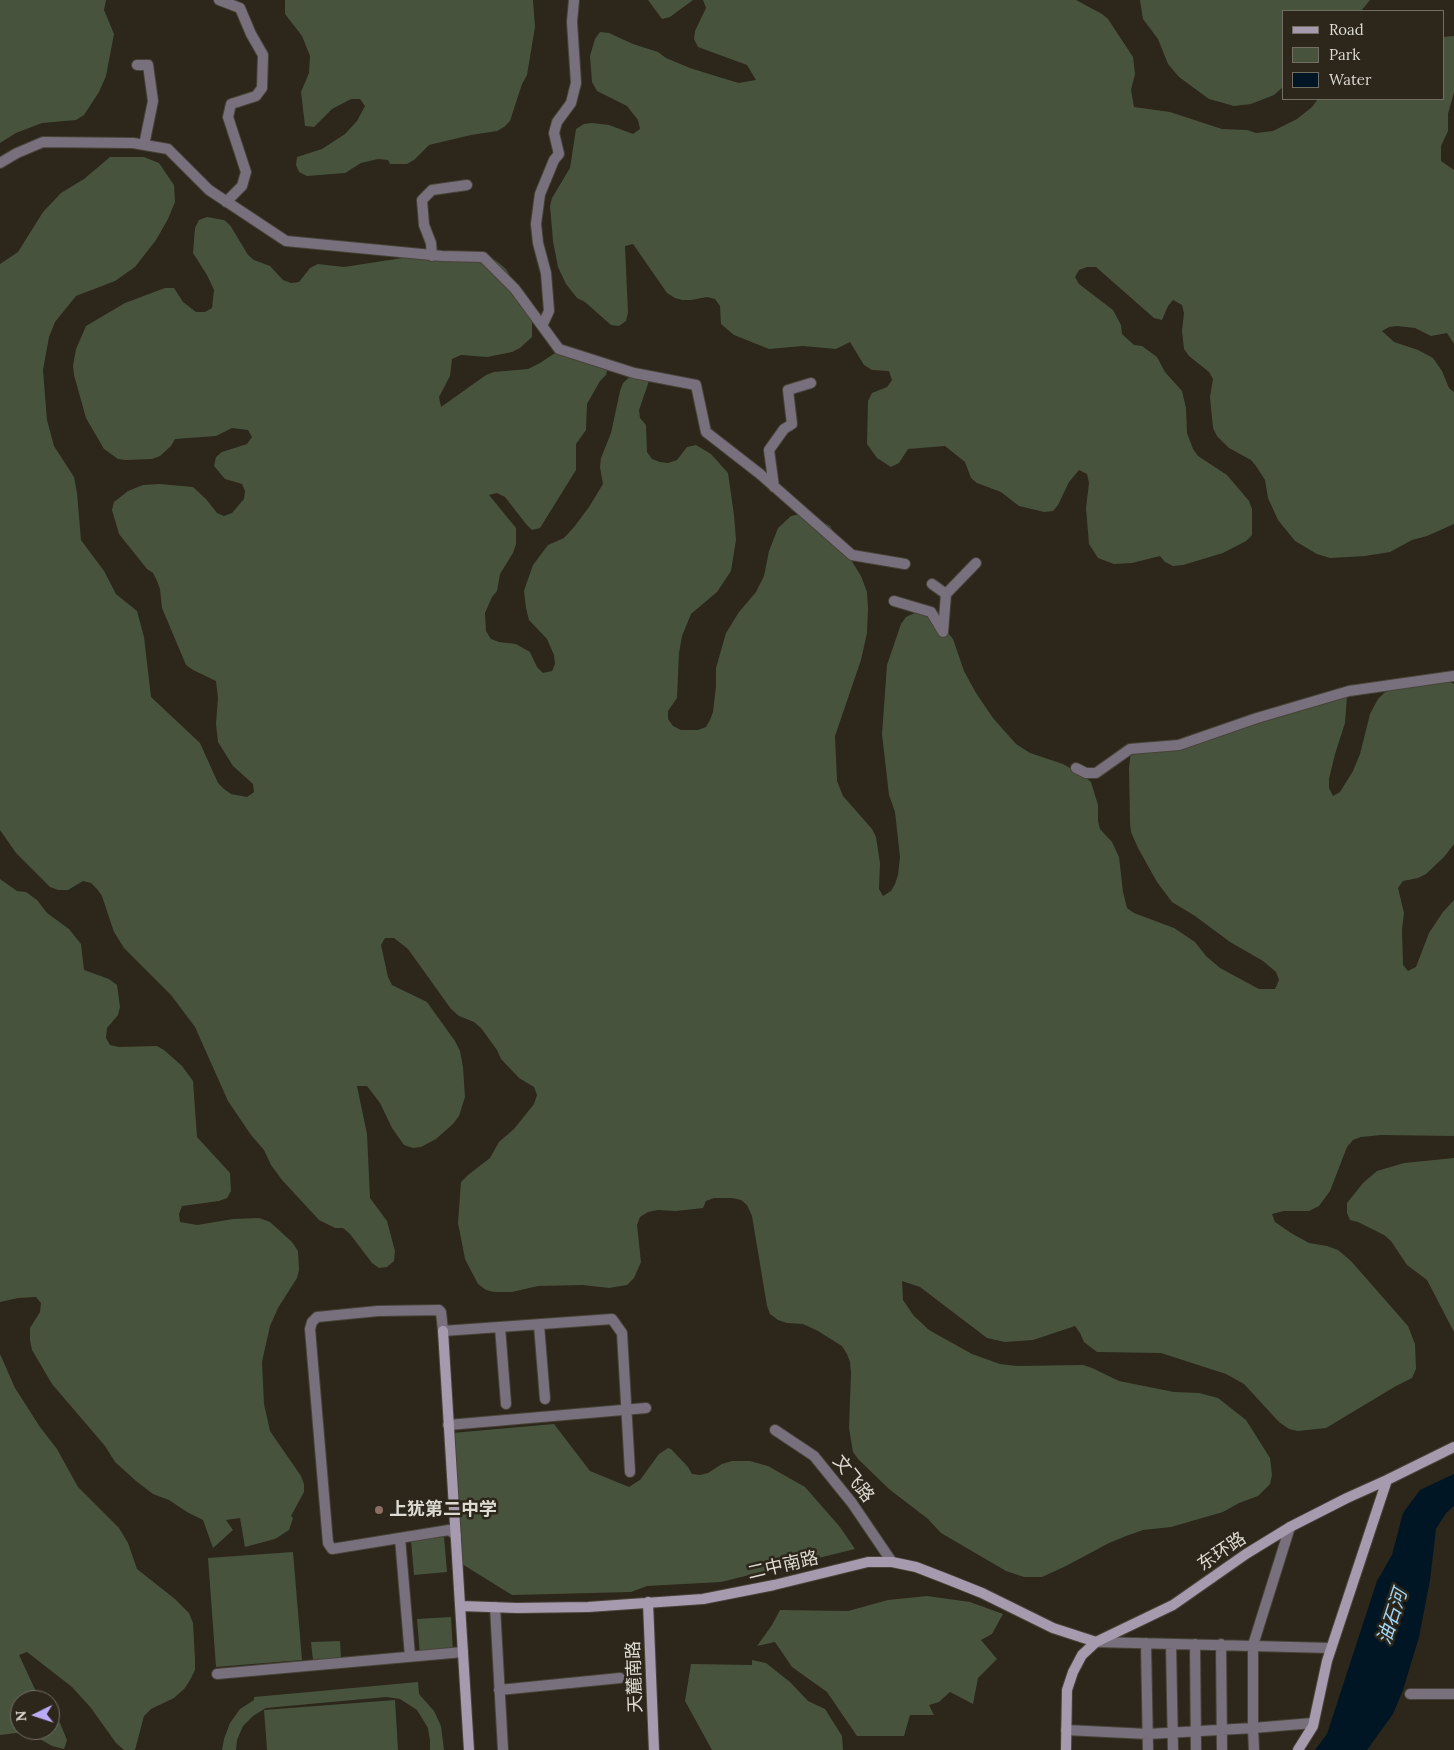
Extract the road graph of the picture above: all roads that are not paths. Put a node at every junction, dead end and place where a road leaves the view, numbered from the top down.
1 (219, 0) edge
2 (574, 0) edge
3 (136, 65) dead end
4 (144, 145) junction
5 (0, 163) edge
6 (467, 185) dead end
7 (226, 202) junction
8 (432, 256) junction
9 (542, 326) junction
10 (811, 383) dead end
11 (774, 487) junction
12 (976, 563) dead end
13 (905, 564) dead end
14 (932, 584) dead end
15 (946, 594) junction
16 (894, 600) dead end
17 (1454, 676) edge
18 (1076, 768) dead end
19 (539, 1325) junction
20 (500, 1328) junction
21 (443, 1331) junction
22 (545, 1399) dead end
23 (506, 1404) dead end
24 (646, 1408) dead end
25 (627, 1410) junction
26 (448, 1426) junction
27 (775, 1430) dead end
28 (1454, 1447) edge
29 (630, 1472) dead end
30 (1387, 1480) junction
31 (1290, 1527) junction
32 (456, 1535) junction
33 (400, 1538) junction
34 (892, 1562) junction
35 (648, 1602) junction
36 (461, 1606) junction
37 (494, 1607) junction
38 (1096, 1642) junction
39 (1146, 1643) junction
40 (1171, 1644) junction
41 (1194, 1644) junction
42 (1221, 1644) junction
43 (1253, 1645) junction
44 (1331, 1648) junction
45 (463, 1652) junction
46 (410, 1656) junction
47 (217, 1674) dead end
48 (620, 1678) dead end
49 (499, 1690) junction
50 (1410, 1694) dead end
51 (1454, 1694) edge
52 (1313, 1723) junction
53 (1253, 1728) junction
54 (1066, 1730) junction
55 (1222, 1730) junction
56 (1196, 1731) junction
57 (1172, 1733) junction
58 (1148, 1734) junction
59 (469, 1750) edge
60 (503, 1750) edge
61 (654, 1750) edge
62 (1066, 1750) edge
63 (1148, 1750) edge
64 (1173, 1750) edge
65 (1196, 1750) edge
66 (1222, 1750) edge
67 (1254, 1750) edge
68 (1298, 1750) edge

1 - 7 street
2 - 9 street
3 - 4 street
4 - 5 street
4 - 7 street
6 - 8 street
7 - 8 street
8 - 9 street
9 - 11 street
10 - 11 street
11 - 13 street
12 - 15 street
14 - 15 street
15 - 16 street
17 - 18 street
19 - 20 street
19 - 22 street
19 - 25 street
20 - 21 street
20 - 23 street
21 - 26 street
21 - 33 street
24 - 25 street
25 - 26 street
25 - 29 street
26 - 32 street
27 - 34 street, 文飞路
28 - 30 street, 东环路
30 - 31 street, 东环路
30 - 44 street
31 - 38 street, 东环路
31 - 43 street
32 - 33 street
32 - 36 street
33 - 46 street
34 - 35 street, 二中南路
34 - 38 street, 二中南路
35 - 37 street, 二中南路
35 - 61 street, 天麓南路
36 - 37 street, 二中南路
36 - 45 street
37 - 49 street
38 - 39 street
38 - 54 street, 东环路
39 - 40 street
39 - 58 street
40 - 41 street
40 - 57 street
41 - 42 street
41 - 56 street
42 - 43 street
42 - 55 street
43 - 44 street
43 - 53 street
44 - 52 street
45 - 46 street
45 - 59 street
46 - 47 street
48 - 49 street
49 - 60 street
50 - 51 street
52 - 53 street
52 - 68 street
53 - 55 street
53 - 67 street
54 - 58 street
54 - 62 street, 东环路
55 - 56 street
55 - 66 street
56 - 57 street
56 - 65 street
57 - 58 street
57 - 64 street
58 - 63 street

